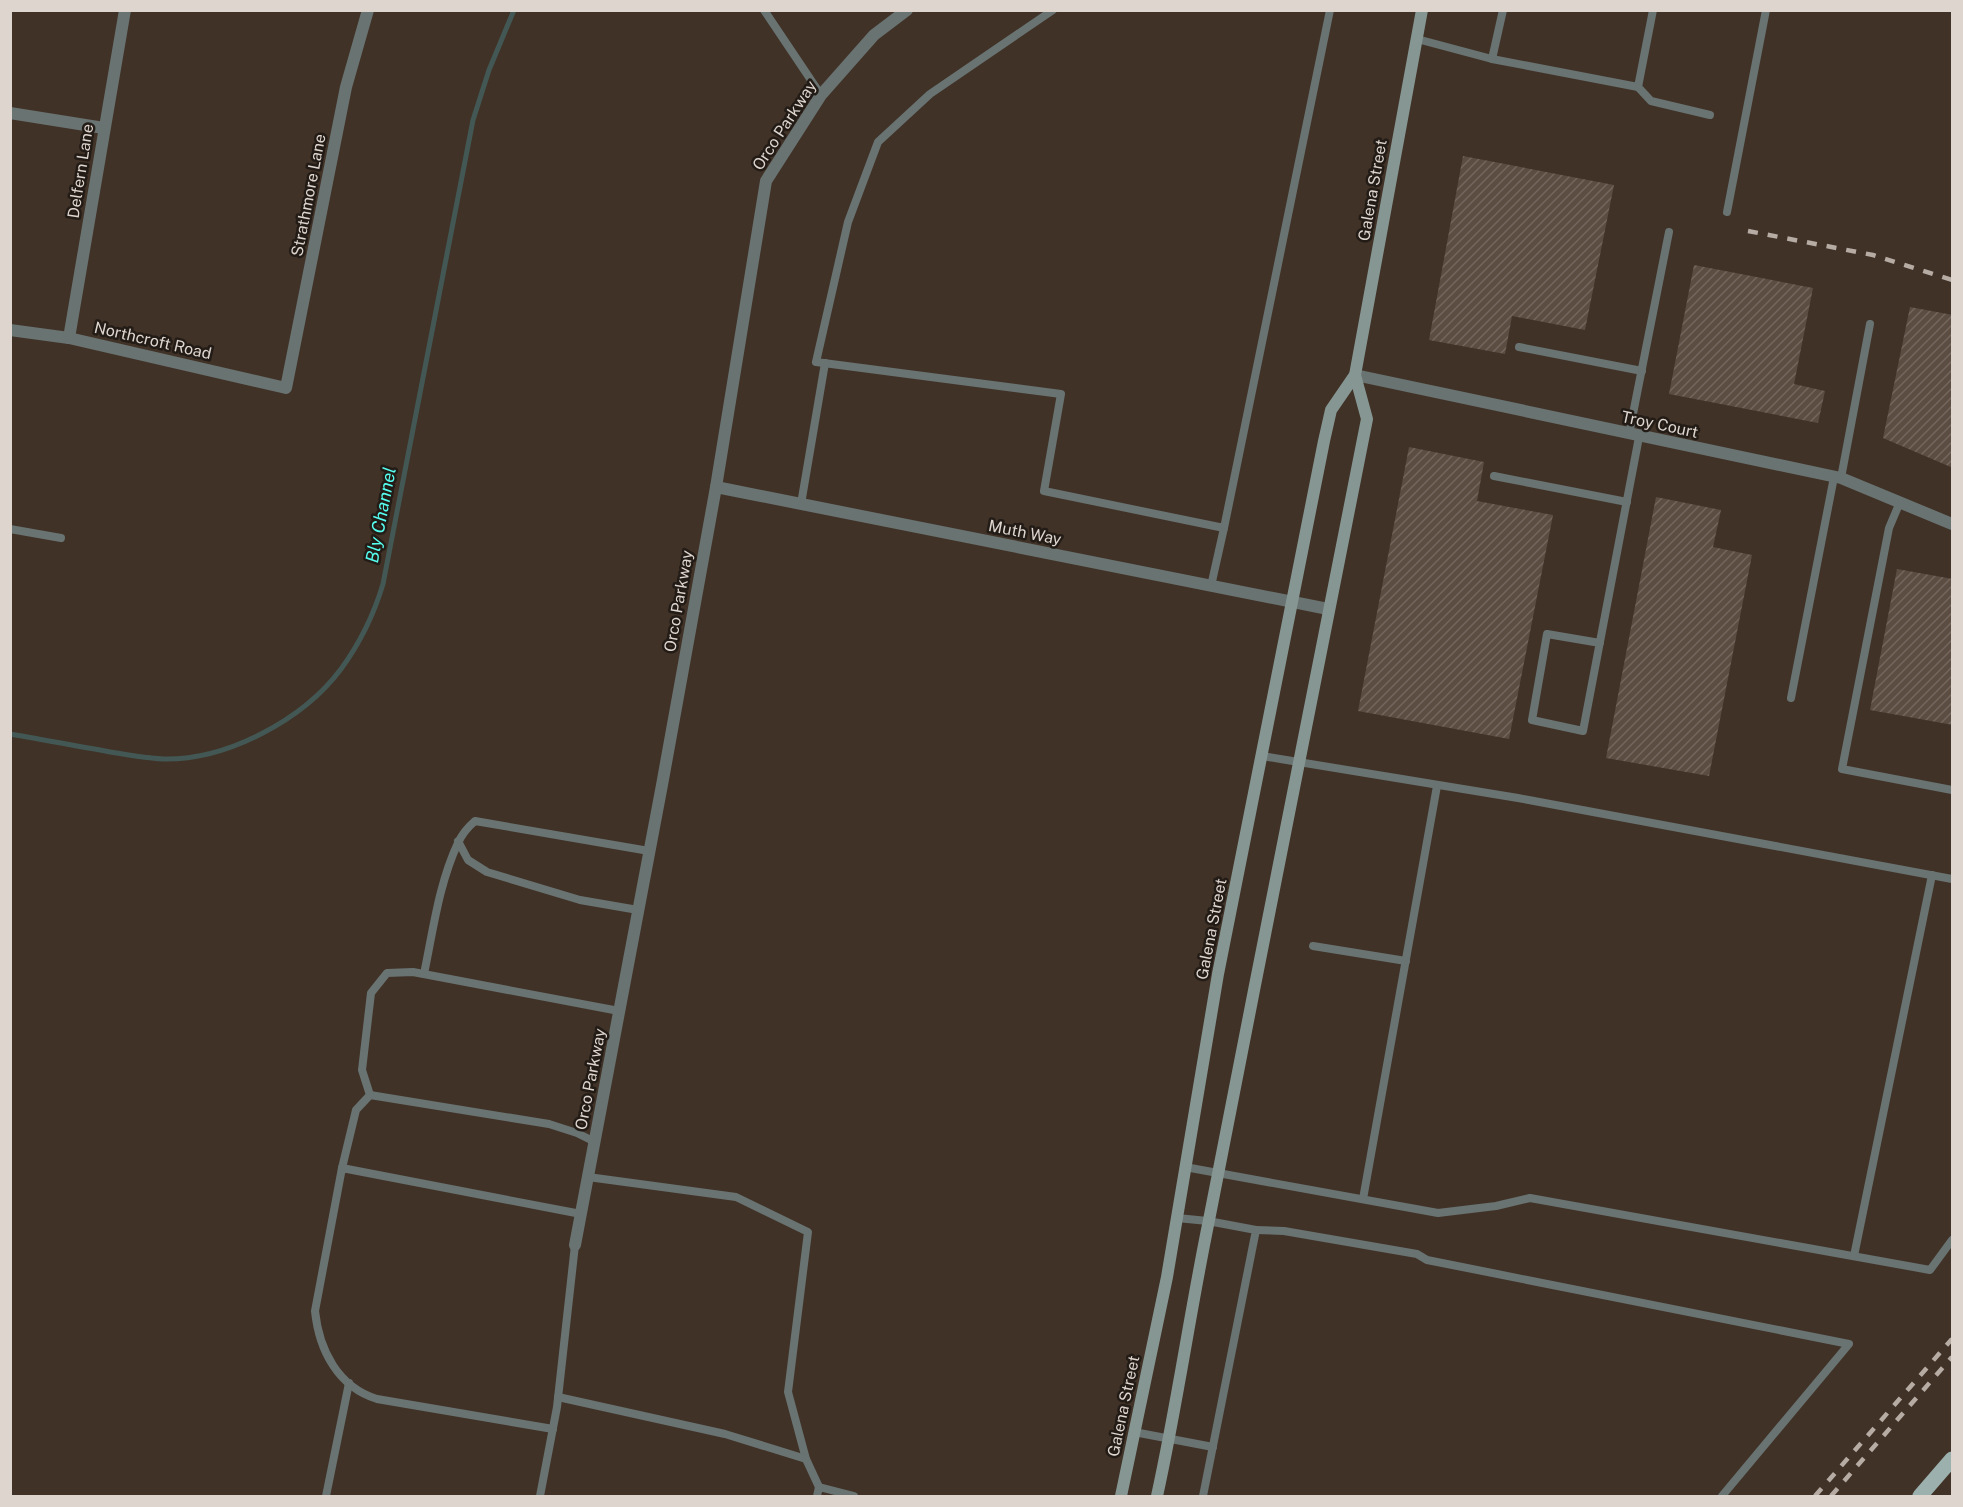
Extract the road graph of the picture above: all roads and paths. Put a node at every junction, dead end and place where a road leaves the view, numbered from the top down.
1 (125, 10) edge
2 (368, 10) edge
3 (764, 10) edge
4 (1053, 10) edge
5 (1330, 10) edge
6 (1422, 10) edge
7 (1503, 10) edge
8 (1653, 10) edge
9 (1766, 10) edge
10 (903, 11) edge
11 (1417, 39) junction
12 (1492, 59) junction
13 (1638, 87) junction
14 (821, 95) junction
15 (10, 113) edge
16 (1710, 115) dead end
17 (104, 128) junction
18 (1727, 212) dead end
19 (1669, 232) dead end
20 (1870, 324) dead end
21 (10, 330) edge
22 (69, 338) junction
23 (1519, 347) dead end
24 (825, 363) junction
25 (1642, 371) junction
26 (1355, 375) junction
27 (286, 388) joint
28 (1634, 436) junction
29 (1494, 476) dead end
30 (1837, 478) junction
31 (716, 487) junction
32 (1627, 502) junction
33 (1900, 502) junction
34 (801, 504) junction
35 (1953, 524) edge
36 (1224, 528) junction
37 (10, 529) edge
38 (61, 538) dead end
39 (1211, 586) junction
40 (1294, 602) junction
41 (1328, 609) junction
42 (1600, 643) junction
43 (1791, 698) dead end
44 (1262, 756) junction
45 (1298, 763) junction
46 (1437, 786) junction
47 (1953, 790) edge
48 (458, 841) junction
49 (649, 851) junction
50 (1932, 875) junction
51 (1953, 879) edge
52 (638, 910) junction
53 (1312, 946) dead end
54 (1406, 961) junction
55 (424, 974) junction
56 (619, 1011) junction
57 (370, 1095) junction
58 (595, 1142) junction
59 (1185, 1167) junction
60 (342, 1168) junction
61 (1219, 1173) junction
62 (588, 1177) junction
63 (1363, 1199) junction
64 (581, 1214) junction
65 (1177, 1218) junction
66 (1208, 1221) junction
67 (1256, 1230) junction
68 (1953, 1240) edge
69 (575, 1245) joint
70 (1854, 1256) junction
71 (349, 1383) junction
72 (558, 1397) junction
73 (553, 1429) junction
74 (1134, 1432) junction
75 (1169, 1439) junction
76 (1213, 1447) junction
77 (1953, 1459) edge
78 (806, 1460) junction
79 (819, 1487) junction
80 (327, 1497) edge
81 (540, 1497) edge
82 (817, 1497) edge
83 (854, 1497) edge
84 (1121, 1497) edge
85 (1157, 1497) edge
86 (1203, 1497) edge
87 (1722, 1497) edge
88 (1920, 1497) edge

1 - 17 street, Delfern Lane
2 - 27 street, Strathmore Lane
3 - 14 lane
4 - 24 lane
5 - 36 lane
6 - 11 street, Galena Street
7 - 12 lane
8 - 13 lane
9 - 18 lane
10 - 14 street, Orco Parkway
11 - 12 lane
11 - 26 street, Galena Street
12 - 13 lane
13 - 16 lane
14 - 31 street, Orco Parkway
15 - 17 street
17 - 22 street, Delfern Lane
19 - 25 lane
20 - 30 lane
21 - 22 street, Northcroft Road
22 - 27 street, Northcroft Road
23 - 25 lane
24 - 34 lane
24 - 36 lane
25 - 28 lane
26 - 28 street, Troy Court
26 - 40 street, Galena Street
26 - 41 street, Galena Street
28 - 30 street, Troy Court
28 - 32 lane
29 - 32 lane
30 - 33 street, Troy Court
30 - 43 lane
31 - 34 street, Muth Way
31 - 49 street, Orco Parkway
32 - 42 lane
33 - 35 street, Troy Court
33 - 47 lane
34 - 39 street, Muth Way
36 - 39 lane
37 - 38 lane
39 - 40 street, Muth Way
40 - 41 street, Muth Way
40 - 44 street, Galena Street
41 - 45 street, Galena Street
42 - 42 lane
44 - 45 lane
44 - 59 street, Galena Street
45 - 46 lane
45 - 61 street, Galena Street
46 - 50 lane
46 - 54 lane
48 - 49 lane
48 - 52 lane
48 - 55 lane
49 - 52 street, Orco Parkway
50 - 51 lane
50 - 70 lane
52 - 56 street, Orco Parkway
53 - 54 lane
54 - 63 lane
55 - 56 lane
55 - 57 lane
56 - 58 street, Orco Parkway
57 - 58 lane
57 - 60 lane
58 - 62 street, Orco Parkway
59 - 61 lane
59 - 65 street, Galena Street
60 - 64 lane
60 - 71 lane
61 - 63 lane
61 - 66 street, Galena Street
62 - 64 street, Orco Parkway
62 - 78 lane
63 - 70 lane
64 - 69 street, Orco Parkway
65 - 66 lane
65 - 74 street, Galena Street
66 - 67 lane
66 - 75 street, Galena Street
67 - 76 lane
67 - 87 lane
68 - 70 lane
69 - 72 lane
71 - 73 lane
71 - 80 lane
72 - 73 lane
72 - 78 lane
73 - 81 lane
74 - 75 lane
74 - 84 street, Galena Street
75 - 76 lane
75 - 85 street, Galena Street
76 - 86 lane
77 - 88 main road
78 - 79 lane
79 - 82 lane
79 - 83 lane

